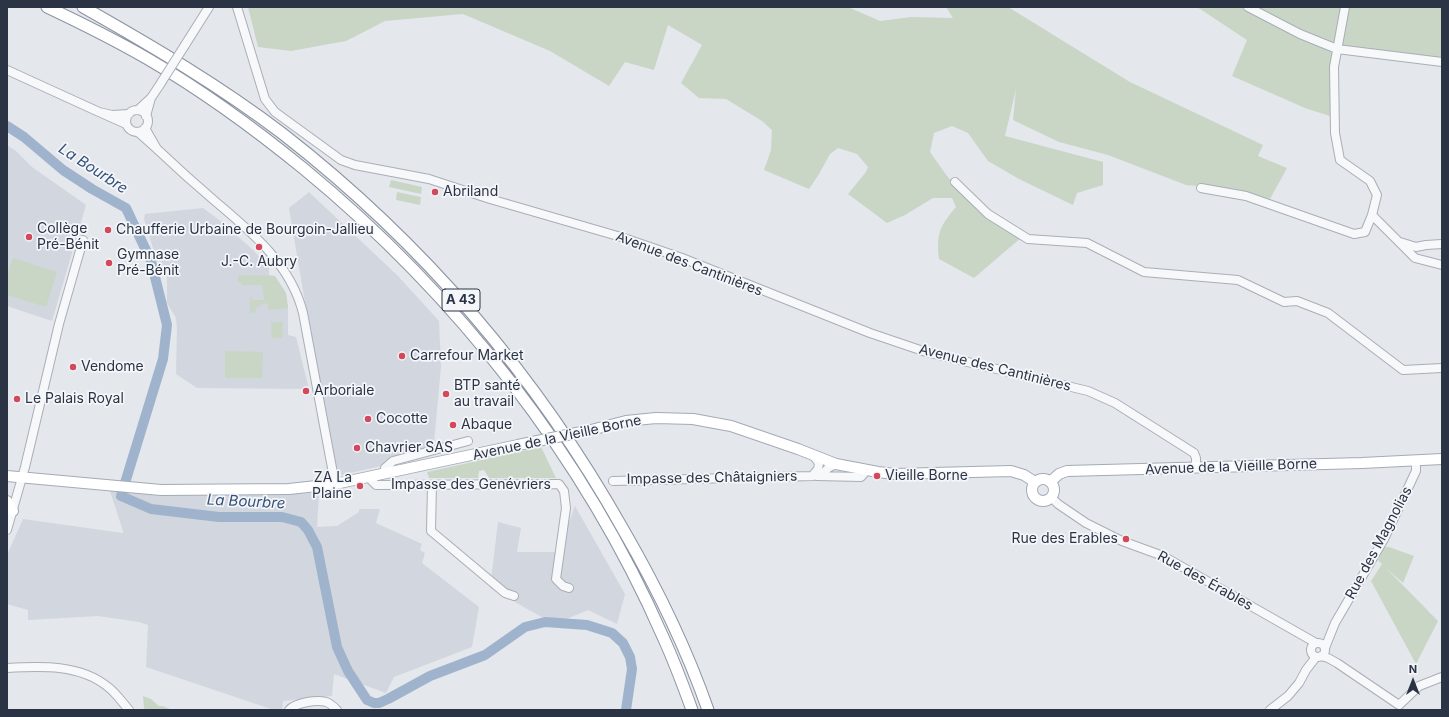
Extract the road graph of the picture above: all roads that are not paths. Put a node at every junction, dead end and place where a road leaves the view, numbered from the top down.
1 (48, 7) edge
2 (83, 7) edge
3 (209, 7) edge
4 (238, 7) edge
5 (1248, 7) edge
6 (1345, 7) edge
7 (1338, 49) junction
8 (1442, 62) edge
9 (7, 70) edge
10 (151, 98) junction
11 (138, 110) junction
12 (99, 112) junction
13 (128, 114) junction
14 (146, 116) junction
15 (126, 124) junction
16 (145, 128) junction
17 (138, 132) junction
18 (156, 149) junction
19 (955, 182) dead end
20 (1201, 188) dead end
21 (1372, 215) junction
22 (83, 240) dead end
23 (1398, 241) junction
24 (1442, 244) edge
25 (1442, 265) edge
26 (1442, 368) edge
27 (468, 440) dead end
28 (813, 455) junction
29 (1442, 459) edge
30 (1416, 461) junction
31 (836, 464) junction
32 (1196, 467) junction
33 (867, 470) junction
34 (384, 474) junction
35 (7, 476) edge
36 (812, 476) junction
37 (22, 477) junction
38 (368, 478) junction
39 (612, 480) dead end
40 (1035, 482) junction
41 (1050, 482) junction
42 (335, 484) junction
43 (432, 485) junction
44 (1051, 497) junction
45 (7, 501) edge
46 (13, 511) junction
47 (7, 530) edge
48 (569, 588) dead end
49 (514, 596) dead end
50 (1318, 650) junction
51 (7, 668) edge
52 (1442, 677) edge
53 (129, 710) edge
54 (289, 710) edge
55 (337, 710) edge
56 (692, 710) edge
57 (708, 710) edge
58 (1270, 710) edge

1 - 56 highway, A 43
2 - 57 highway, A 43
3 - 10 street, bridge
4 - 32 street, Avenue des Cantinières
5 - 7 street
6 - 7 street
7 - 8 street
7 - 21 street
9 - 12 street
10 - 11 street
10 - 14 street
11 - 13 street
11 - 14 street
12 - 13 street
12 - 15 street
13 - 15 street
14 - 16 street
15 - 17 street
16 - 17 street
16 - 18 street
17 - 18 street
18 - 42 street
19 - 26 street
20 - 21 street
21 - 23 street
22 - 37 street
23 - 24 street
23 - 25 street
27 - 34 street
28 - 31 main road, Avenue de la Vieille Borne
28 - 34 main road, Avenue de la Vieille Borne, bridge
28 - 36 street, Impasse des Châtaigniers
29 - 30 main road, Avenue de la Vieille Borne
30 - 32 main road, Avenue de la Vieille Borne
30 - 50 street, Rue des Magnolias
31 - 33 main road, Avenue de la Vieille Borne
31 - 36 street, Impasse des Châtaigniers
32 - 41 main road, Avenue de la Vieille Borne
33 - 36 street
33 - 40 main road, Avenue de la Vieille Borne
34 - 38 main road, Avenue de la Vieille Borne
35 - 37 main road, Avenue de la Vieille Borne
36 - 39 street, Impasse des Châtaigniers
37 - 42 main road, Avenue de la Vieille Borne
37 - 46 street
38 - 42 main road, Avenue de la Vieille Borne
38 - 43 street, Impasse des Genévriers
40 - 41 main road, Avenue de la Vieille Borne
40 - 44 main road
41 - 44 main road
43 - 48 street, Impasse des Genévriers
43 - 49 street
44 - 50 street, Rue des Érables
45 - 46 main road
46 - 47 street
50 - 52 street, Rue des Érables
50 - 58 street
51 - 53 street
54 - 55 street

